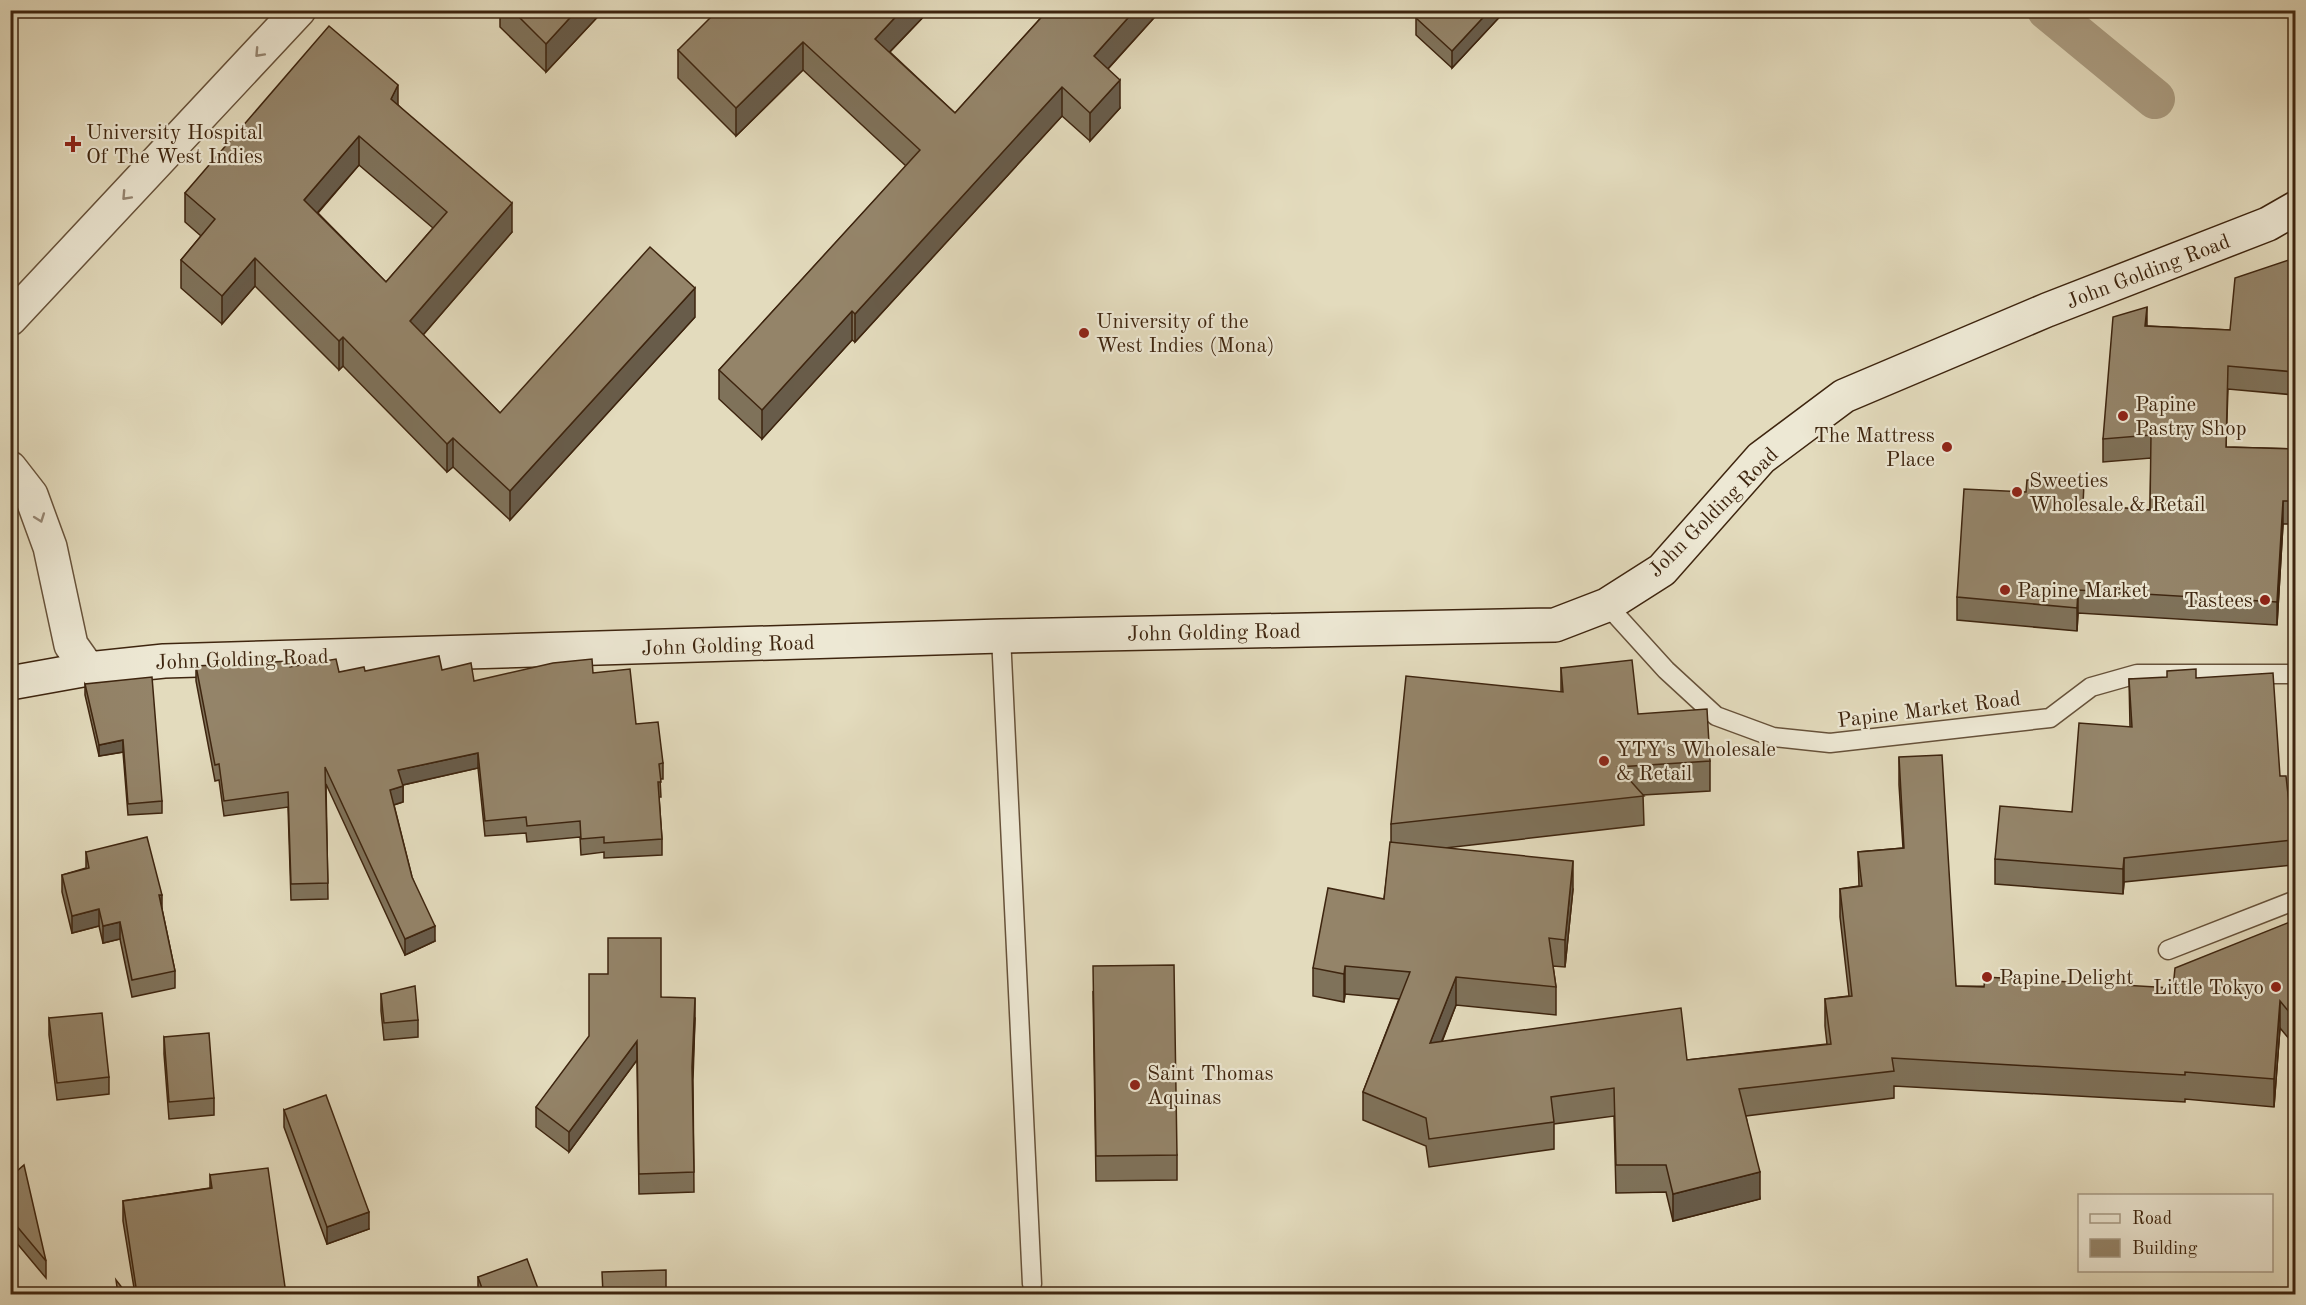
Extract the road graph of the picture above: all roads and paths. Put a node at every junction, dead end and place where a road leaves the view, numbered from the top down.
1 (299, 10) edge
2 (2295, 208) edge
3 (10, 319) edge
4 (10, 468) edge
5 (1607, 605) junction
6 (1001, 636) junction
7 (88, 669) junction
8 (2295, 674) edge
9 (10, 682) edge
10 (2295, 900) edge
11 (2168, 950) dead end
12 (1032, 1284) dead end

1 -> 3 street
2 - 5 street, John Golding Road
4 -> 7 street
5 - 6 street, John Golding Road
5 - 8 lane, Papine Market Road
6 - 7 street, John Golding Road
6 - 12 lane
7 - 9 street, John Golding Road
10 - 11 lane

